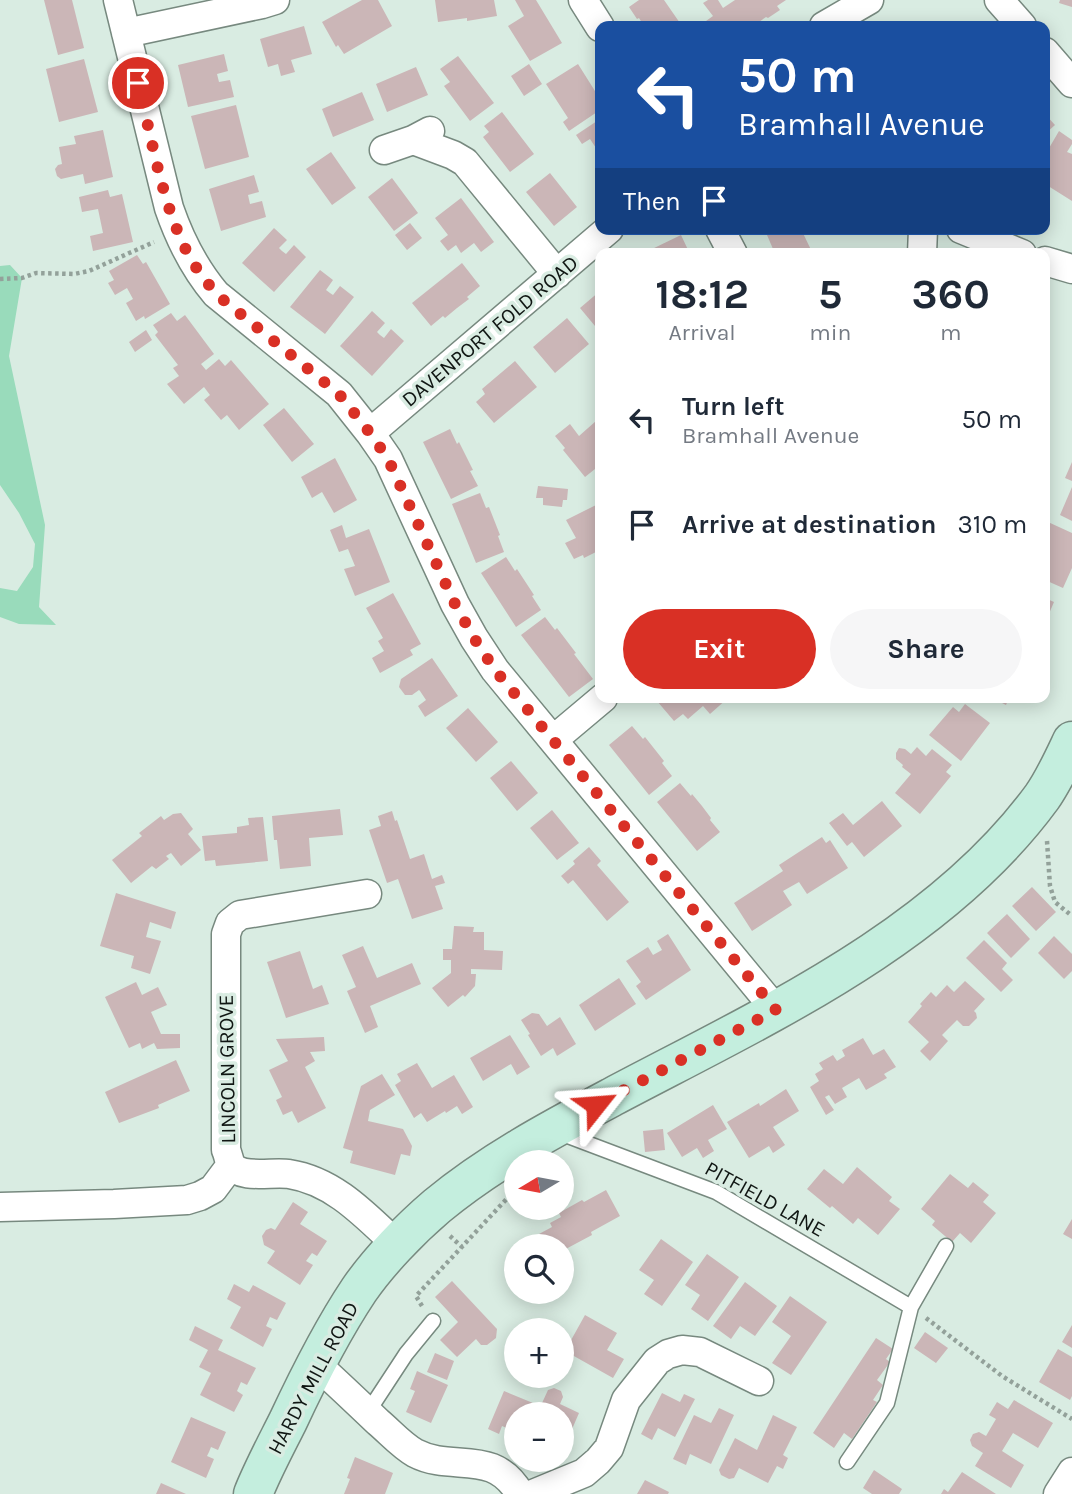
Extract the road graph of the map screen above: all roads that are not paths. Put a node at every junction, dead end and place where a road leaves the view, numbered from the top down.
1 (118, 0) edge
2 (275, 0) edge
3 (583, 0) edge
4 (869, 0) edge
5 (1004, 2) edge
6 (596, 21) edge
7 (833, 21) edge
8 (1018, 21) edge
9 (126, 33) junction
10 (1050, 58) edge
11 (1072, 83) edge
12 (384, 150) dead end
13 (602, 235) edge
14 (976, 235) edge
15 (1008, 248) edge
16 (1050, 262) edge
17 (1072, 269) edge
18 (557, 274) junction
19 (370, 433) junction
20 (597, 703) edge
21 (553, 740) junction
22 (1072, 741) edge
23 (367, 894) dead end
24 (776, 1010) junction
25 (550, 1129) junction
26 (231, 1165) junction
27 (0, 1207) edge
28 (397, 1245) junction
29 (946, 1246) dead end
30 (911, 1307) junction
31 (433, 1321) road end
32 (316, 1363) junction
33 (759, 1381) dead end
34 (368, 1412) junction
35 (848, 1462) dead end
36 (1072, 1472) edge
37 (253, 1494) edge
38 (520, 1494) edge
39 (533, 1494) edge
40 (1058, 1494) edge

1 - 9 street
2 - 9 street
3 - 6 street
4 - 7 street
5 - 8 street
9 - 19 street
10 - 11 street
12 - 18 street
13 - 18 street, DAVENPORT FOLD ROAD
14 - 15 street
16 - 17 street
18 - 19 street, DAVENPORT FOLD ROAD
19 - 21 street
20 - 21 street
21 - 24 street
22 - 24 main road, HARDY MILL ROAD
23 - 26 street, LINCOLN GROVE
24 - 25 main road, HARDY MILL ROAD
25 - 28 main road, HARDY MILL ROAD
25 - 30 lane, PITFIELD LANE
26 - 27 street
26 - 28 street, LINCOLN GROVE
28 - 32 main road, HARDY MILL ROAD
29 - 30 lane
30 - 35 lane
31 - 34 lane
32 - 34 street
32 - 37 main road, HARDY MILL ROAD
33 - 39 street
34 - 38 street
36 - 40 street

